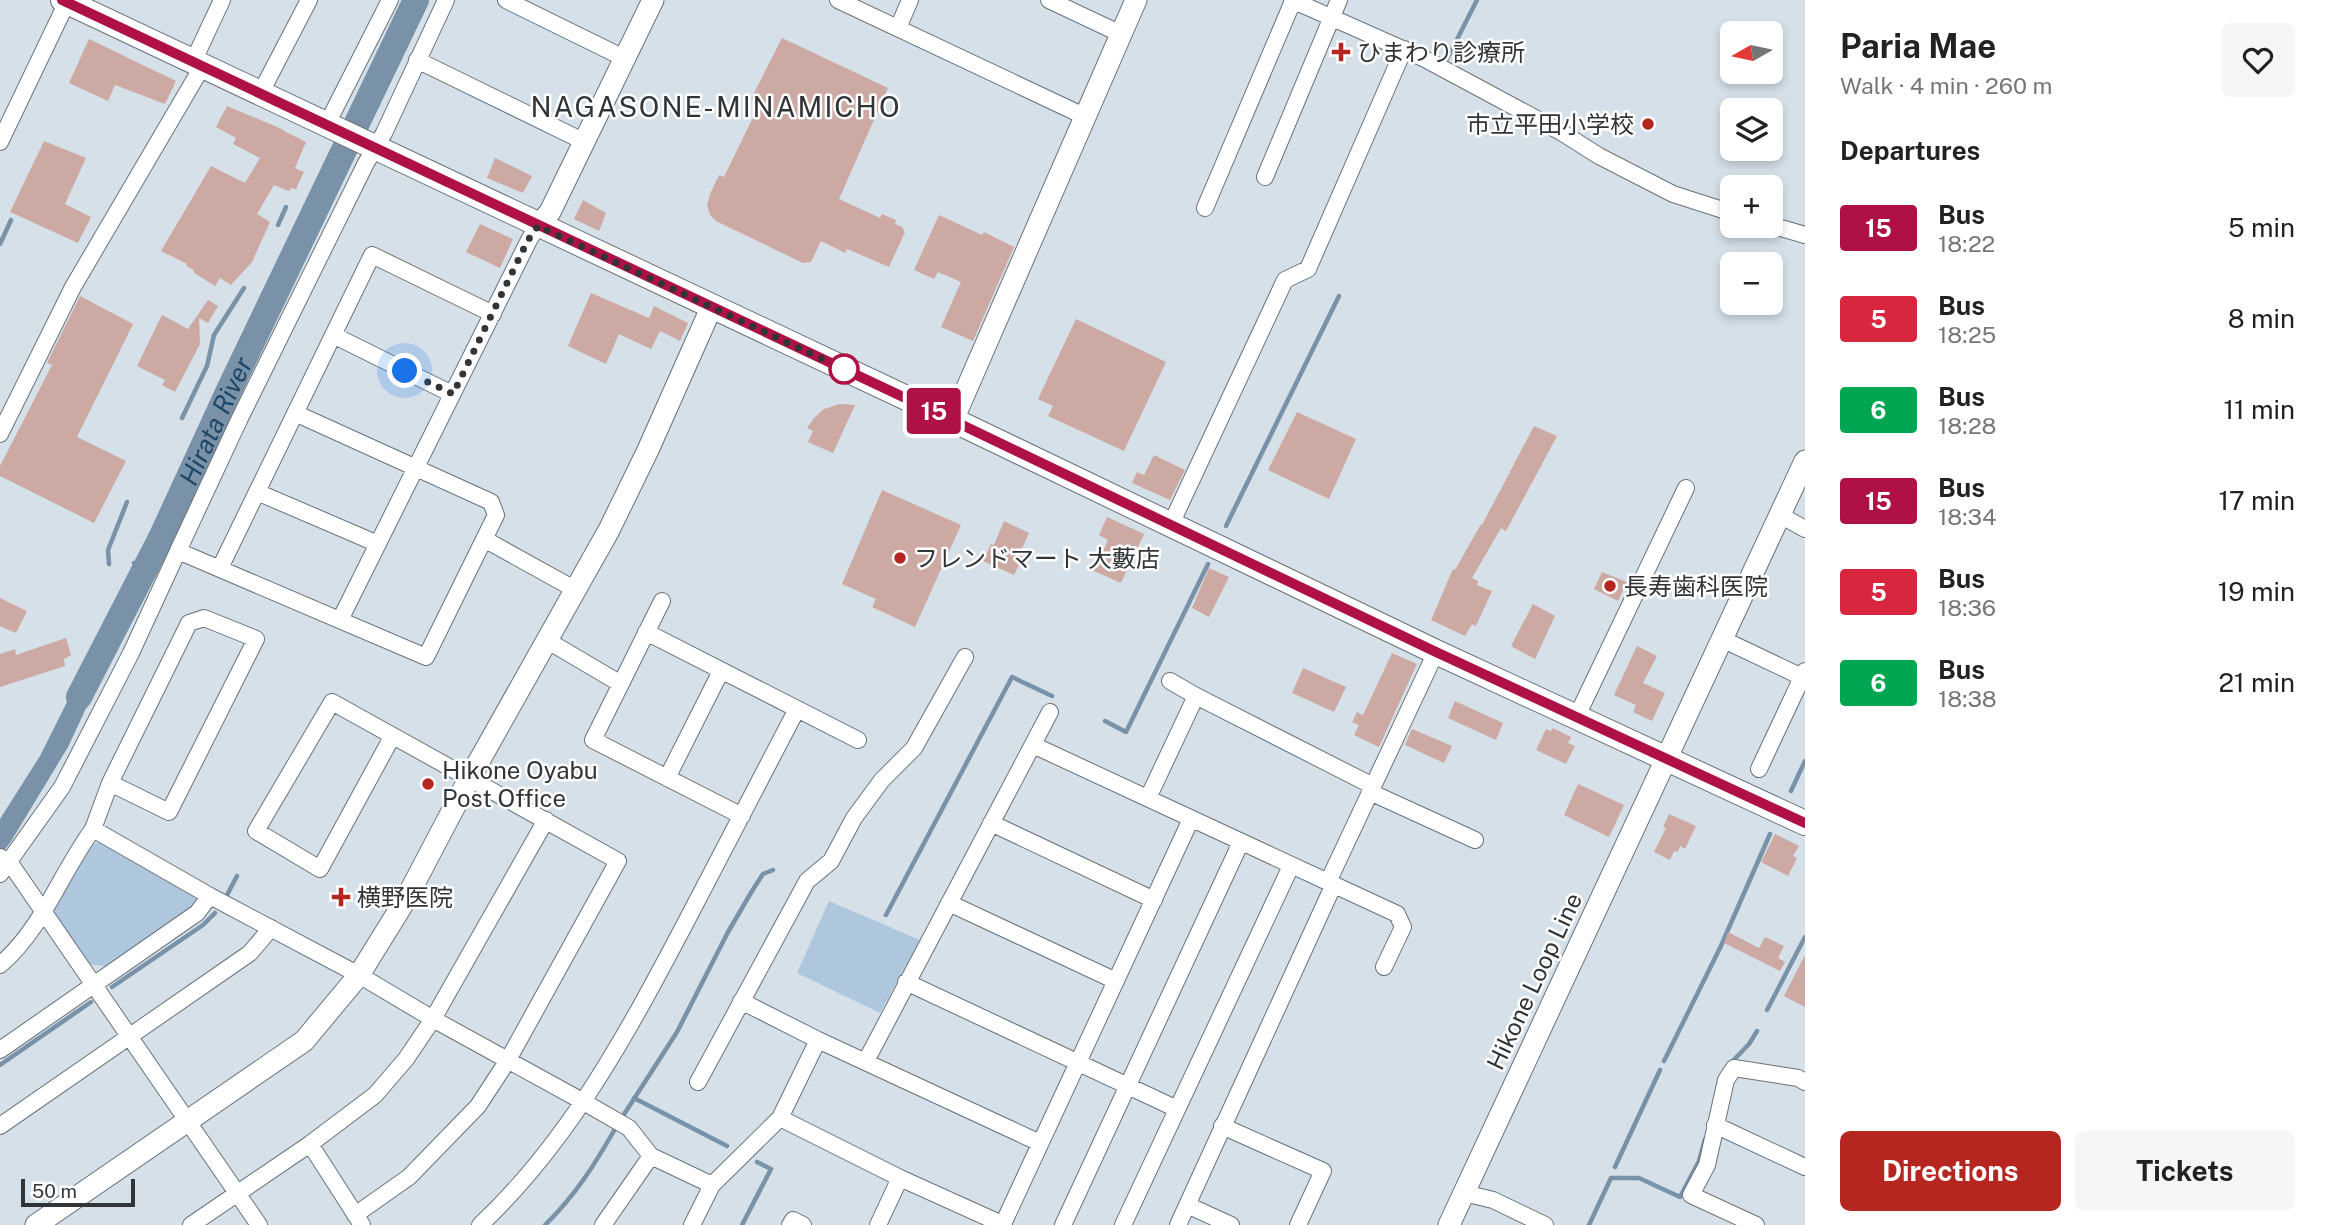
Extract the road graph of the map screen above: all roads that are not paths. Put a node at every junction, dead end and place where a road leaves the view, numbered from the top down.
1 (222, 0) edge
2 (309, 0) edge
3 (390, 0) edge
4 (446, 0) edge
5 (506, 0) edge
6 (653, 0) edge
7 (838, 0) edge
8 (910, 0) edge
9 (1049, 0) edge
10 (1136, 0) edge
11 (1293, 0) edge
12 (1339, 0) edge
13 (65, 1) edge
14 (1331, 17) junction
15 (898, 28) junction
16 (1121, 34) junction
17 (1404, 49) junction
18 (624, 58) junction
19 (416, 60) junction
20 (197, 64) junction
21 (260, 94) junction
22 (1086, 117) junction
23 (330, 128) junction
24 (0, 142) edge
25 (585, 142) junction
26 (371, 147) junction
27 (1265, 177) dead end
28 (1205, 208) dead end
29 (1720, 209) edge
30 (538, 226) junction
31 (1783, 229) edge
32 (1805, 235) edge
33 (712, 306) junction
34 (493, 314) junction
35 (333, 335) junction
36 (453, 394) junction
37 (295, 413) junction
38 (953, 420) junction
39 (0, 433) edge
40 (1805, 461) edge
41 (415, 468) junction
42 (1686, 488) dead end
43 (257, 492) junction
44 (1780, 515) junction
45 (1171, 524) junction
46 (1805, 529) edge
47 (484, 539) junction
48 (378, 544) junction
49 (178, 551) junction
50 (220, 568) junction
51 (576, 590) junction
52 (662, 601) dead end
53 (341, 620) junction
54 (646, 632) junction
55 (1722, 639) junction
56 (548, 641) junction
57 (1436, 652) junction
58 (964, 657) dead end
59 (721, 671) junction
60 (1804, 674) edge
61 (1170, 681) dead end
62 (621, 684) junction
63 (1196, 695) junction
64 (797, 709) junction
65 (1050, 712) dead end
66 (1576, 718) junction
67 (392, 737) junction
68 (858, 740) dead end
69 (1033, 745) junction
70 (1666, 760) junction
71 (1759, 769) dead end
72 (667, 778) junction
73 (469, 779) junction
74 (110, 783) junction
75 (1371, 789) junction
76 (1148, 798) junction
77 (742, 816) junction
78 (546, 820) junction
79 (1191, 820) junction
80 (991, 823) junction
81 (1805, 823) edge
82 (93, 829) junction
83 (1475, 840) dead end
84 (1241, 842) junction
85 (4, 864) edge
86 (1291, 866) junction
87 (1331, 883) junction
88 (210, 896) junction
89 (1154, 900) junction
90 (949, 902) junction
91 (44, 913) junction
92 (271, 928) junction
93 (0, 965) edge
94 (1384, 967) dead end
95 (359, 975) junction
96 (1116, 981) junction
97 (906, 982) junction
98 (94, 985) junction
99 (741, 1001) junction
100 (433, 1019) junction
101 (130, 1037) junction
102 (818, 1040) junction
103 (0, 1050) edge
104 (508, 1060) junction
105 (866, 1061) junction
106 (1078, 1062) junction
107 (698, 1082) dead end
108 (1805, 1082) edge
109 (1128, 1085) junction
110 (582, 1101) junction
111 (1177, 1109) junction
112 (779, 1118) junction
113 (188, 1120) junction
114 (1715, 1125) junction
115 (0, 1126) edge
116 (1222, 1126) junction
117 (1040, 1143) junction
118 (310, 1144) junction
119 (651, 1156) junction
120 (1805, 1167) edge
121 (900, 1178) junction
122 (712, 1185) junction
123 (236, 1193) junction
124 (1464, 1193) junction
125 (1187, 1205) junction
126 (358, 1220) edge
127 (36, 1225) edge
128 (191, 1225) edge
129 (259, 1225) edge
130 (480, 1225) edge
131 (603, 1225) edge
132 (692, 1225) edge
133 (790, 1225) edge
134 (803, 1225) edge
135 (878, 1225) edge
136 (1003, 1225) edge
137 (1063, 1225) edge
138 (1123, 1225) edge
139 (1178, 1225) edge
140 (1231, 1225) edge
141 (1298, 1225) edge
142 (1448, 1225) edge
143 (1545, 1225) edge
144 (1756, 1225) edge

1 - 20 street
2 - 21 street
3 - 23 street
4 - 19 street
5 - 18 street
6 - 18 street
7 - 15 street
8 - 15 street
9 - 16 street
10 - 16 street
11 - 14 street
11 - 28 street
12 - 14 street
13 - 20 main road
13 - 24 street
14 - 17 street
14 - 27 street
15 - 22 street
16 - 22 street
17 - 29 street
17 - 45 street
18 - 25 street
19 - 25 street
19 - 26 street
20 - 21 main road
20 - 39 street
21 - 23 main road
22 - 38 street
23 - 26 main road
25 - 30 street
26 - 30 main road
26 - 49 street
30 - 33 main road
30 - 34 street
31 - 32 street
33 - 38 main road
33 - 51 street
34 - 35 street
34 - 36 street
35 - 36 street
35 - 37 street
36 - 41 street
37 - 41 street
37 - 43 street
38 - 45 main road
40 - 44 street, Hikone Loop Line
41 - 47 street
41 - 48 street
42 - 66 street
43 - 48 street
43 - 50 street
44 - 46 street
44 - 55 street, Hikone Loop Line
45 - 57 main road
47 - 51 street
47 - 53 street
48 - 53 street
49 - 50 street
49 - 85 street
50 - 53 street
51 - 56 street
52 - 54 street
54 - 59 street
54 - 62 street
55 - 60 street
55 - 70 street, Hikone Loop Line
56 - 62 street
56 - 73 street
57 - 66 main road
57 - 75 street
58 - 99 street
59 - 64 street
59 - 72 street
60 - 71 street
61 - 63 street
62 - 72 street
63 - 75 street
63 - 76 street
64 - 68 street
64 - 77 street
65 - 69 street
66 - 70 main road
67 - 67 street
67 - 73 street
69 - 76 street
69 - 80 street
70 - 81 main road
70 - 124 street, Hikone Loop Line
72 - 77 street
73 - 78 street
73 - 95 street
74 - 74 street
74 - 82 street
75 - 83 street
75 - 87 street
76 - 79 street
77 - 110 street
78 - 100 street
78 - 104 street
79 - 84 street
79 - 89 street
80 - 89 street
80 - 90 street
82 - 88 street
82 - 91 street
84 - 86 street
84 - 109 street
85 - 91 street
86 - 87 street
86 - 111 street
87 - 94 street
87 - 116 street
88 - 92 street
88 - 98 street
89 - 96 street
90 - 96 street
90 - 97 street
91 - 93 street
91 - 98 street
92 - 95 street
92 - 101 street
95 - 100 street
95 - 113 street
96 - 106 street
97 - 105 street
97 - 106 street
98 - 101 street
98 - 103 street
99 - 102 street
99 - 107 street
100 - 104 street
100 - 118 street
101 - 113 street
101 - 115 street
102 - 105 street
102 - 112 street
104 - 110 street
104 - 126 street
105 - 117 street
106 - 109 street
106 - 117 street
108 - 114 street
109 - 111 street
109 - 137 street
110 - 119 street
110 - 130 street
111 - 138 street
112 - 121 street
112 - 122 street
113 - 123 street
113 - 127 street
114 - 120 street
114 - 144 street
116 - 125 street
116 - 141 street
117 - 136 street
118 - 123 street
118 - 126 street
119 - 122 street
119 - 131 street
121 - 135 street
121 - 136 street
122 - 132 street
123 - 128 street
123 - 129 street
124 - 142 street, Hikone Loop Line
124 - 143 street
125 - 139 street
125 - 140 street
133 - 134 street

